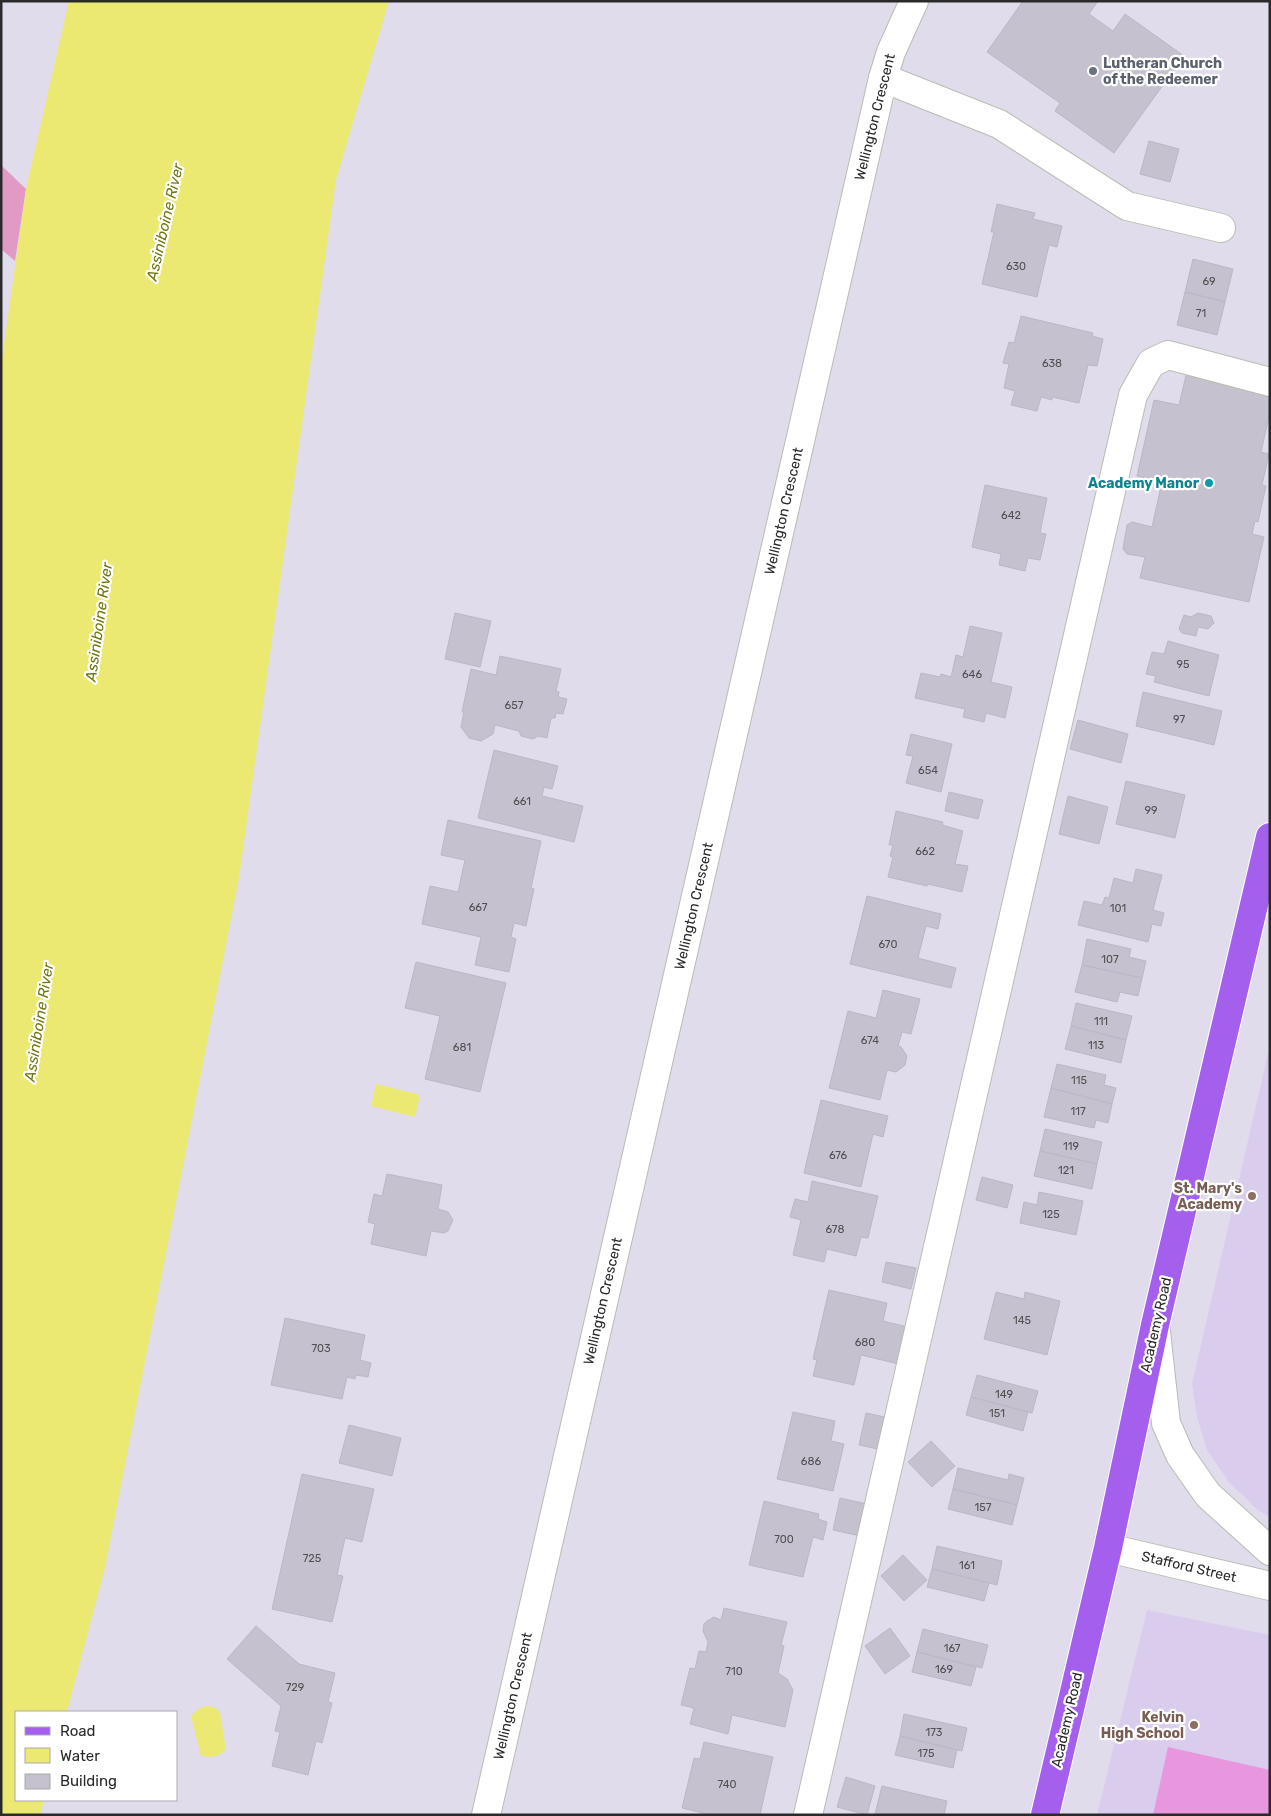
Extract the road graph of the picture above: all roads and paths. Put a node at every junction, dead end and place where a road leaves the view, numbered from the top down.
1 (914, 1) edge
2 (883, 78) junction
3 (1221, 228) dead end
4 (1270, 382) edge
5 (1270, 837) edge
6 (1155, 1325) junction
7 (1108, 1548) junction
8 (1270, 1551) edge
9 (1270, 1586) edge
10 (486, 1815) edge
11 (808, 1815) edge
12 (1045, 1815) edge

1 - 2 street, Wellington Crescent
2 - 3 street
2 - 10 street, Wellington Crescent
4 - 11 street
5 - 6 main road, Academy Road
6 - 7 main road, Academy Road
6 - 8 street
7 - 9 street, Stafford Street
7 - 12 main road, Academy Road

